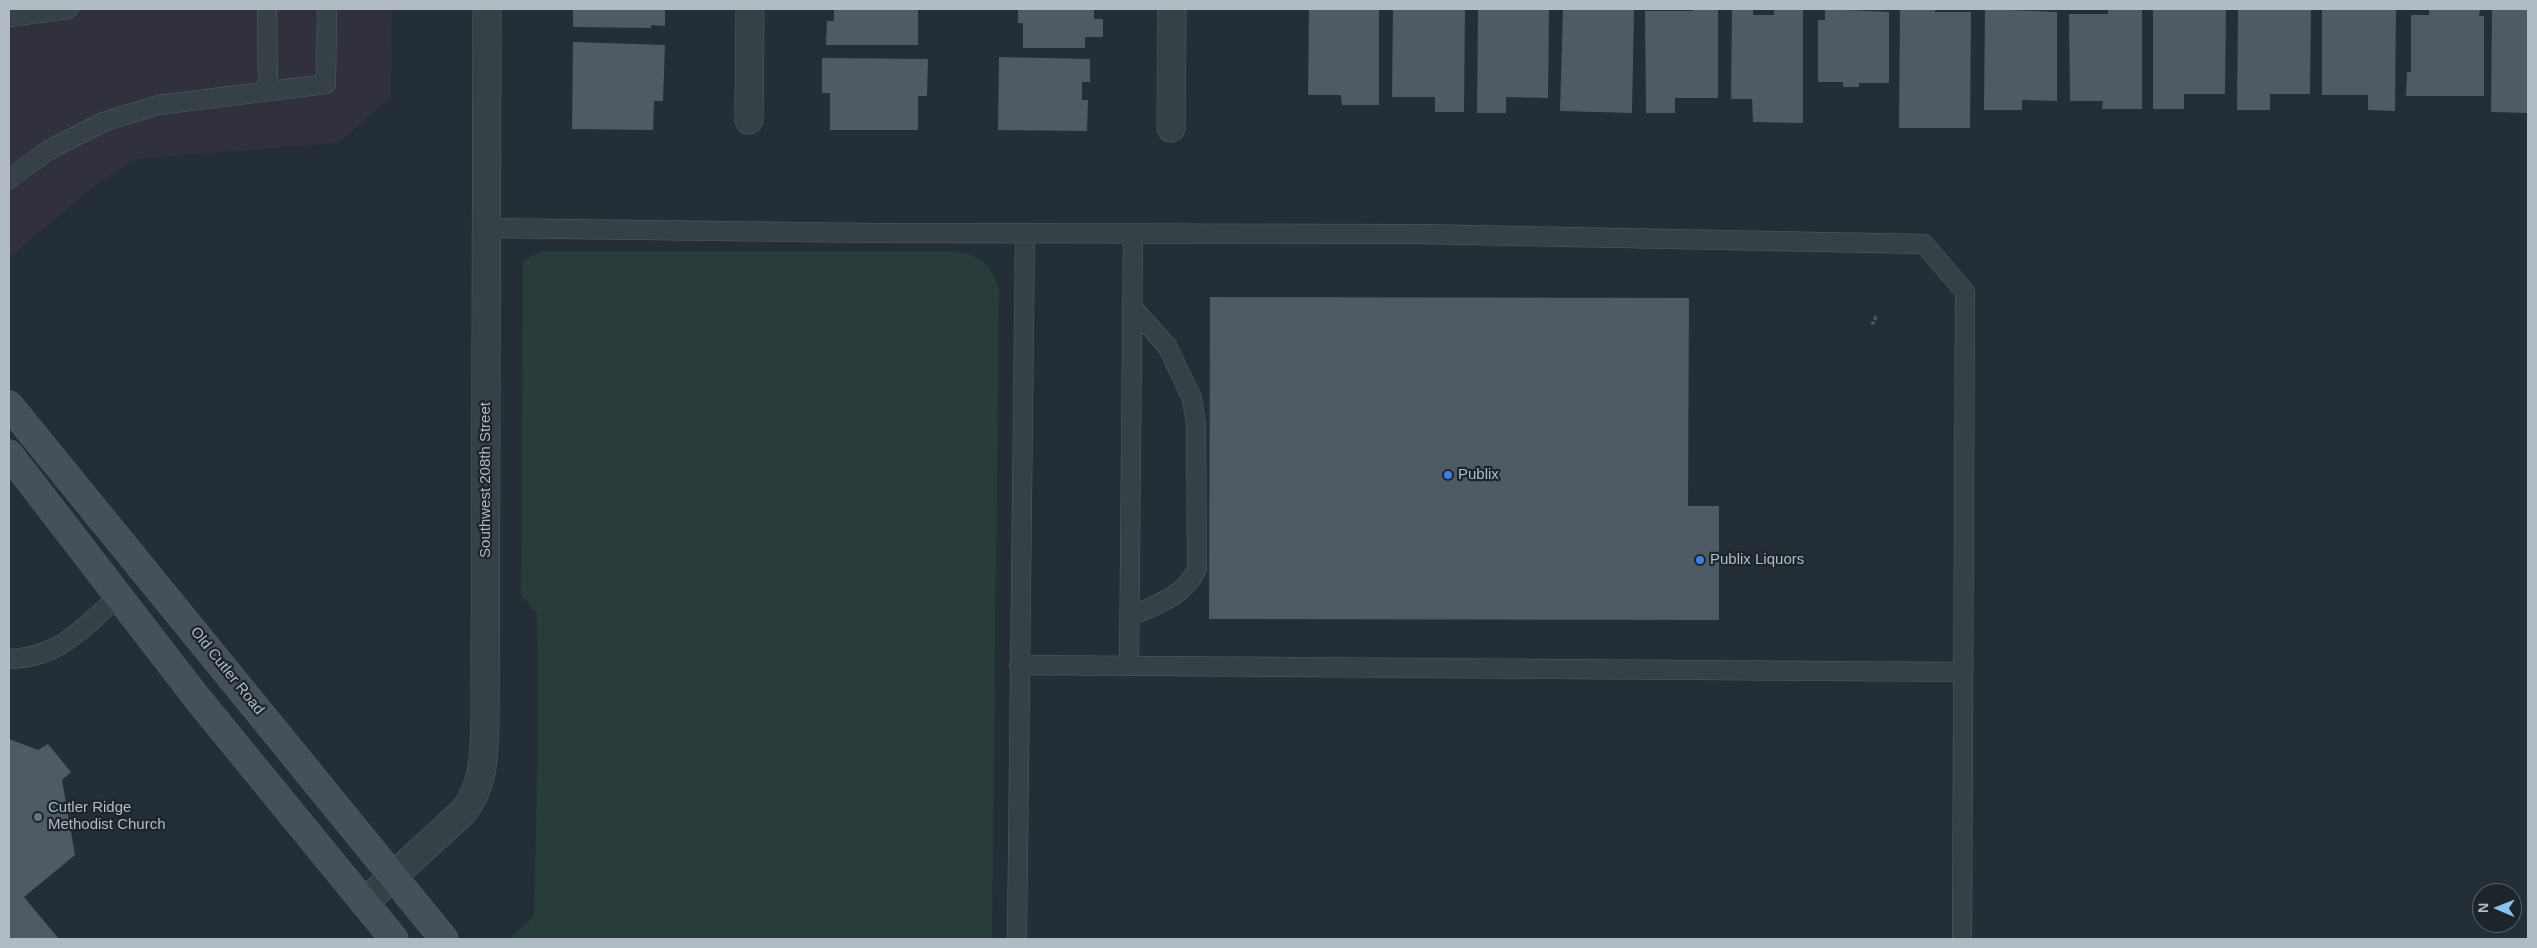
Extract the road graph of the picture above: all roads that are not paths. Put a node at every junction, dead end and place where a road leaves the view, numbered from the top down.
1 (68, 9) edge
2 (267, 9) edge
3 (327, 9) edge
4 (487, 9) edge
5 (750, 9) edge
6 (1172, 9) edge
7 (9, 17) edge
8 (268, 91) junction
9 (750, 120) dead end
10 (1171, 128) dead end
11 (9, 179) edge
12 (487, 228) junction
13 (1133, 233) junction
14 (1025, 234) junction
15 (1132, 307) junction
16 (9, 405) edge
17 (9, 454) edge
18 (118, 597) junction
19 (1130, 617) junction
20 (9, 659) edge
21 (1019, 665) junction
22 (1129, 666) junction
23 (1963, 672) junction
24 (393, 876) junction
25 (364, 903) junction
26 (394, 939) edge
27 (444, 939) edge
28 (1017, 939) edge
29 (1962, 939) edge

1 - 7 lane
2 - 8 lane
3 - 8 lane
4 - 12 street, Southwest 208th Street
5 - 9 street
6 - 10 street
8 - 11 lane
12 - 14 lane
12 - 24 street, Southwest 208th Street
13 - 14 lane
13 - 15 lane
13 - 23 lane
14 - 21 lane
15 - 19 lane
15 - 19 lane
16 - 24 main road, Old Cutler Road
17 - 18 main road
18 - 20 lane
18 - 25 main road
19 - 22 lane
21 - 22 lane
21 - 28 lane
22 - 23 lane
23 - 29 lane
24 - 25 street, Southwest 208th Street
24 - 27 main road, Old Cutler Road
25 - 26 main road

